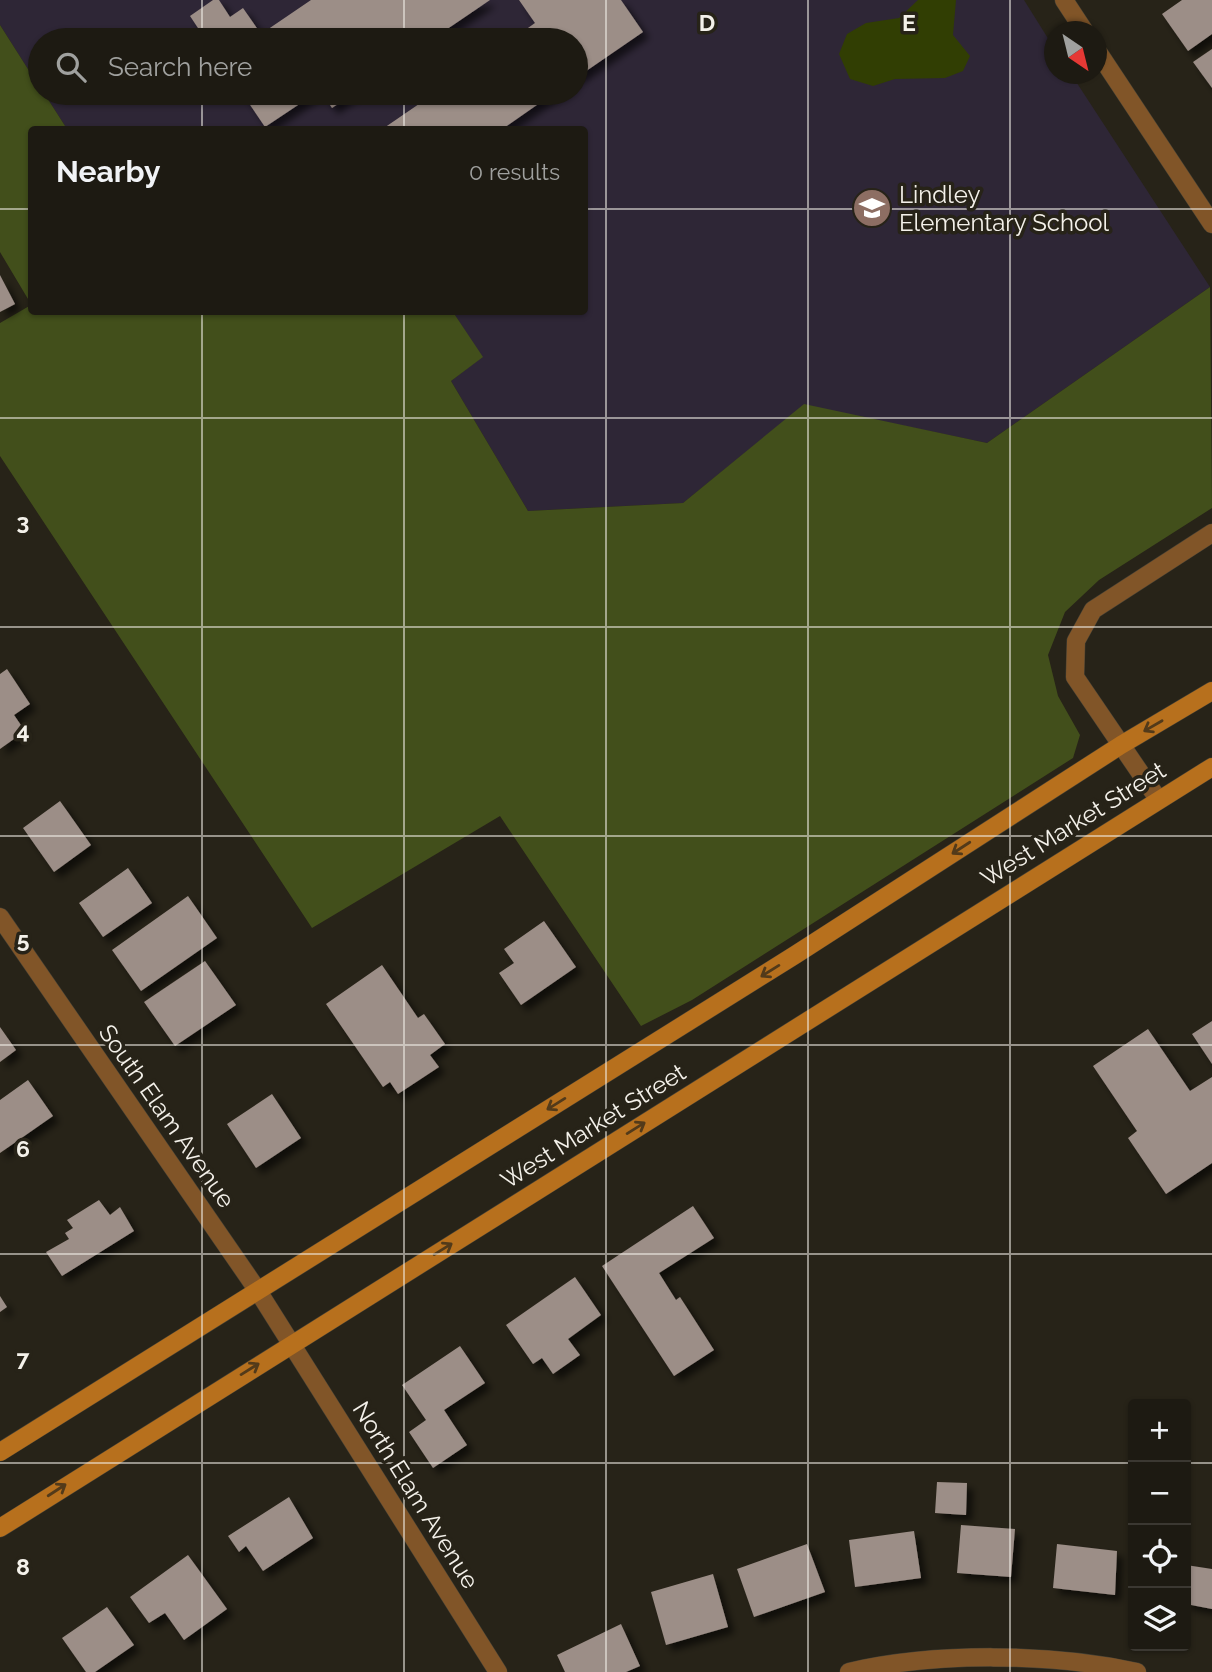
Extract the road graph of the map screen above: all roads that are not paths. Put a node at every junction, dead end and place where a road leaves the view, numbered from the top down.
1 (1064, 0) edge
2 (1078, 21) edge
3 (1107, 64) edge
4 (1212, 224) edge
5 (1212, 533) edge
6 (1212, 691) edge
7 (1121, 745) junction
8 (1212, 766) edge
9 (1158, 799) junction
10 (0, 917) edge
11 (258, 1291) junction
12 (292, 1344) junction
13 (0, 1452) edge
14 (0, 1528) edge
15 (498, 1672) edge
16 (849, 1672) edge
17 (1137, 1672) edge

1 - 2 street
3 - 4 street
5 - 7 street
6 -> 7 main road, West Market Street
7 - 9 street
7 -> 11 main road, West Market Street
8 - 9 main road, West Market Street
12 -> 9 main road, West Market Street
10 - 11 street, South Elam Avenue
11 - 12 street, South Elam Avenue
11 - 13 main road, West Market Street
14 -> 12 main road, West Market Street
12 - 15 street, North Elam Avenue
16 - 17 street

